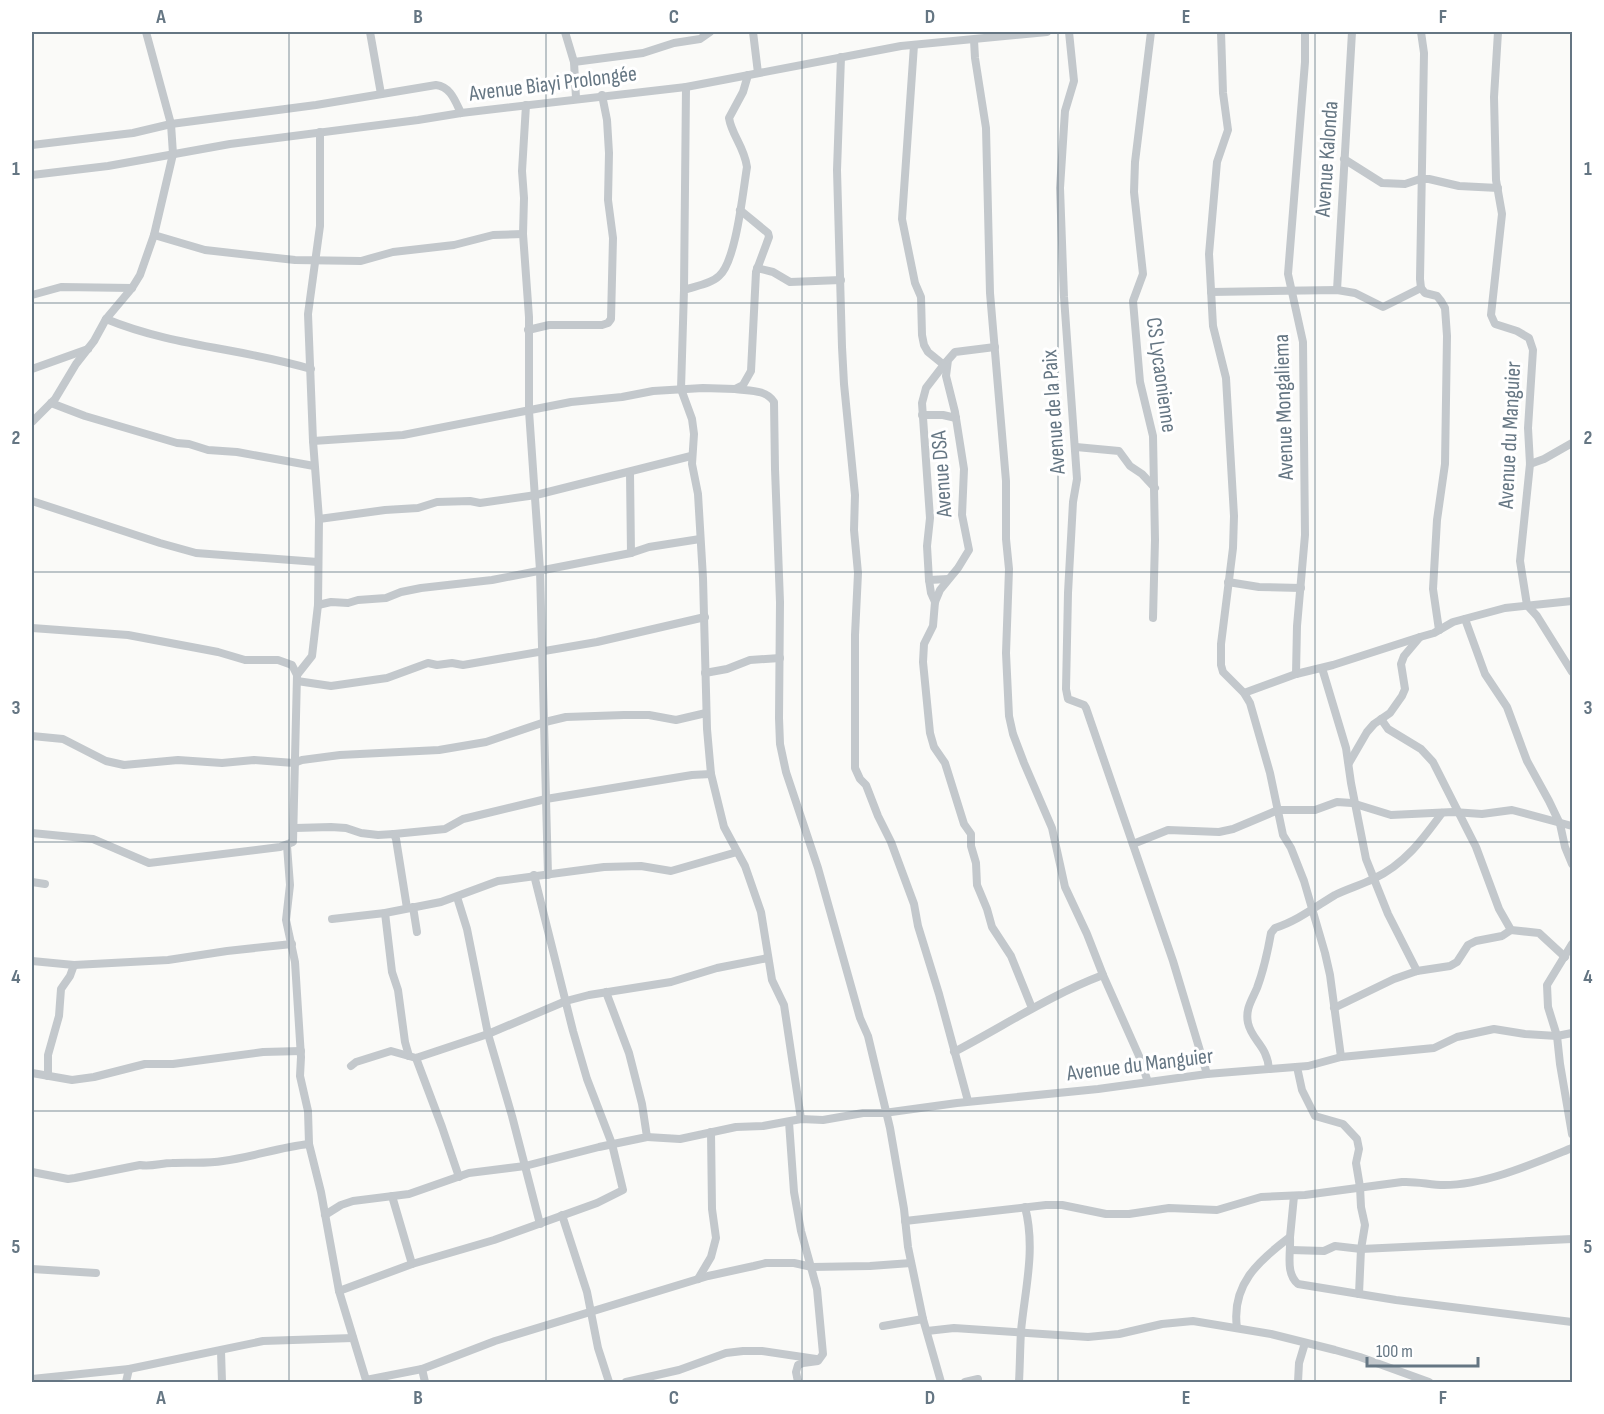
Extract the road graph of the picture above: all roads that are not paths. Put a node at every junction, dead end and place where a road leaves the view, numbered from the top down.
1 (146, 32) edge
2 (370, 32) edge
3 (565, 32) edge
4 (710, 32) edge
5 (753, 32) edge
6 (1047, 32) edge
7 (1069, 32) edge
8 (1151, 32) edge
9 (1221, 32) edge
10 (1305, 32) edge
11 (1352, 32) edge
12 (1421, 32) edge
13 (1498, 32) edge
14 (974, 40) junction
15 (914, 45) junction
16 (841, 57) junction
17 (574, 62) junction
18 (758, 73) junction
19 (748, 75) junction
20 (686, 87) junction
21 (381, 94) junction
22 (602, 95) junction
23 (576, 98) junction
24 (526, 105) junction
25 (461, 113) junction
26 (171, 124) junction
27 (320, 132) junction
28 (32, 145) edge
29 (172, 154) junction
30 (1344, 159) junction
31 (32, 175) edge
32 (1420, 179) junction
33 (1498, 188) junction
34 (740, 210) junction
35 (523, 234) junction
36 (154, 235) junction
37 (315, 259) junction
38 (757, 267) junction
39 (841, 280) junction
40 (132, 288) junction
41 (1421, 288) junction
42 (684, 290) junction
43 (1292, 290) junction
44 (1337, 290) junction
45 (1211, 292) junction
46 (32, 295) edge
47 (106, 319) junction
48 (528, 330) junction
49 (995, 347) junction
50 (88, 349) junction
51 (946, 363) junction
52 (32, 369) edge
53 (310, 369) junction
54 (681, 389) junction
55 (735, 389) junction
56 (51, 403) junction
57 (529, 411) junction
58 (922, 415) junction
59 (956, 418) junction
60 (32, 422) edge
61 (312, 441) junction
62 (1572, 443) edge
63 (1076, 447) junction
64 (691, 456) junction
65 (1530, 464) junction
66 (314, 466) junction
67 (630, 473) junction
68 (1155, 488) junction
69 (536, 495) junction
70 (32, 501) edge
71 (319, 519) junction
72 (700, 539) junction
73 (631, 553) junction
74 (318, 562) junction
75 (540, 570) junction
76 (948, 579) junction
77 (928, 580) junction
78 (1228, 582) junction
79 (1301, 588) junction
80 (1572, 601) edge
81 (935, 602) junction
82 (318, 605) junction
83 (1527, 605) junction
84 (705, 617) junction
85 (1153, 618) dead end
86 (1465, 619) junction
87 (32, 628) edge
88 (1439, 630) junction
89 (1420, 637) junction
90 (542, 651) junction
91 (780, 658) junction
92 (1322, 668) junction
93 (1572, 672) edge
94 (705, 673) junction
95 (1296, 674) junction
96 (297, 678) junction
97 (1244, 693) junction
98 (706, 713) junction
99 (1381, 719) junction
100 (544, 722) junction
101 (32, 736) edge
102 (294, 763) junction
103 (1348, 764) junction
104 (711, 774) junction
105 (546, 799) junction
106 (1355, 804) junction
107 (1278, 810) junction
108 (1442, 813) junction
109 (1457, 813) junction
110 (1560, 824) junction
111 (1572, 826) edge
112 (295, 828) junction
113 (32, 833) edge
114 (394, 834) junction
115 (1134, 844) junction
116 (287, 846) junction
117 (737, 852) junction
118 (1572, 864) edge
119 (534, 875) junction
120 (548, 875) junction
121 (1375, 878) junction
122 (32, 882) edge
123 (45, 884) dead end
124 (457, 897) junction
125 (410, 907) junction
126 (1312, 911) junction
127 (385, 913) junction
128 (332, 918) dead end
129 (1511, 930) junction
130 (417, 932) dead end
131 (292, 944) junction
132 (1572, 944) edge
133 (1564, 957) junction
134 (768, 958) junction
135 (32, 961) edge
136 (74, 964) junction
137 (1417, 971) junction
138 (1103, 975) junction
139 (606, 992) junction
140 (566, 1001) junction
141 (1032, 1008) junction
142 (1334, 1008) junction
143 (488, 1034) junction
144 (1572, 1034) edge
145 (1557, 1036) junction
146 (301, 1051) junction
147 (954, 1052) junction
148 (412, 1057) junction
149 (1341, 1057) junction
150 (351, 1066) dead end
151 (1297, 1067) junction
152 (1269, 1069) junction
153 (32, 1073) edge
154 (1207, 1074) junction
155 (48, 1076) junction
156 (1148, 1082) junction
157 (968, 1101) junction
158 (885, 1113) junction
159 (801, 1119) junction
160 (789, 1122) junction
161 (711, 1132) junction
162 (1572, 1134) edge
163 (647, 1137) junction
164 (309, 1144) junction
165 (612, 1144) junction
166 (1572, 1148) edge
167 (525, 1166) junction
168 (32, 1172) edge
169 (459, 1177) junction
170 (1360, 1187) junction
171 (392, 1196) junction
172 (1294, 1196) junction
173 (1025, 1207) junction
174 (325, 1215) junction
175 (562, 1215) junction
176 (906, 1221) junction
177 (540, 1224) junction
178 (1290, 1237) junction
179 (1572, 1239) edge
180 (1361, 1249) junction
181 (1291, 1250) junction
182 (911, 1263) junction
183 (412, 1264) junction
184 (812, 1267) junction
185 (32, 1269) edge
186 (96, 1274) dead end
187 (698, 1280) junction
188 (339, 1291) junction
189 (1359, 1294) junction
190 (590, 1312) junction
191 (923, 1319) junction
192 (1572, 1322) edge
193 (883, 1326) dead end
194 (1237, 1328) junction
195 (927, 1330) junction
196 (1021, 1333) junction
197 (353, 1338) junction
198 (1305, 1342) junction
199 (221, 1351) junction
200 (820, 1359) junction
201 (129, 1369) junction
202 (422, 1369) junction
203 (32, 1378) edge
204 (978, 1379) dead end
205 (126, 1383) edge
206 (222, 1383) edge
207 (425, 1383) edge
208 (609, 1383) edge
209 (626, 1383) edge
210 (798, 1383) edge
211 (941, 1383) edge
212 (965, 1383) edge
213 (1019, 1383) edge
214 (1298, 1383) edge
215 (1429, 1383) edge

1 - 26 street
2 - 21 street
3 - 17 street
4 - 17 street
5 - 18 street
6 - 14 street, Avenue Biayi Prolongée
7 - 63 street, Avenue de la Paix
8 - 68 street, CS Lycaonienne
9 - 45 street
10 - 43 street, Avenue Mongaliema
11 - 30 street, Avenue Kalonda
12 - 32 street
13 - 33 street, Avenue du Manguier
14 - 15 street, Avenue Biayi Prolongée
14 - 49 street
15 - 16 street, Avenue Biayi Prolongée
15 - 51 street
16 - 18 street, Avenue Biayi Prolongée
16 - 39 street
17 - 23 street
18 - 19 street, Avenue Biayi Prolongée
19 - 20 street, Avenue Biayi Prolongée
19 - 34 street
20 - 22 street, Avenue Biayi Prolongée
20 - 42 street
21 - 25 street
21 - 26 street
22 - 23 street, Avenue Biayi Prolongée
22 - 48 street
23 - 24 street, Avenue Biayi Prolongée
24 - 25 street, Avenue Biayi Prolongée
24 - 35 street
25 - 27 street, Avenue Biayi Prolongée
26 - 28 street
26 - 29 street
27 - 29 street, Avenue Biayi Prolongée
27 - 37 street
29 - 31 street, Avenue Biayi Prolongée
29 - 36 street
30 - 32 street
30 - 44 street, Avenue Kalonda
32 - 33 street
32 - 41 street
33 - 65 street, Avenue du Manguier
34 - 38 street
34 - 42 street
35 - 37 street
35 - 48 street
36 - 37 street
36 - 40 street
37 - 53 street
38 - 39 street
38 - 55 street
39 - 147 street
40 - 46 street
40 - 47 street
41 - 44 street
41 - 88 street
42 - 54 street
43 - 44 street
43 - 45 street
43 - 79 street, Avenue Mongaliema
45 - 78 street
47 - 50 street
47 - 53 street
48 - 57 street
49 - 51 street
49 - 138 street
50 - 52 street
50 - 56 street
51 - 58 street
51 - 59 street, Avenue DSA
53 - 61 street
54 - 55 street
54 - 57 street
54 - 64 street
55 - 91 street
56 - 60 street
56 - 66 street
57 - 61 street
57 - 69 street
58 - 59 street
58 - 77 street
59 - 76 street, Avenue DSA
61 - 66 street
62 - 65 street
63 - 68 street
63 - 115 street, Avenue de la Paix
64 - 67 street
64 - 72 street
65 - 83 street, Avenue du Manguier
66 - 71 street
67 - 69 street
67 - 73 street
68 - 85 street, CS Lycaonienne
69 - 71 street
69 - 75 street
70 - 74 street
71 - 74 street
72 - 73 street
72 - 84 street
73 - 75 street
74 - 82 street
75 - 82 street
75 - 90 street
76 - 77 street
76 - 81 street, Avenue DSA
77 - 81 street
78 - 79 street
78 - 97 street
79 - 95 street, Avenue Mongaliema
80 - 83 street
81 - 141 street, Avenue DSA
82 - 96 street
83 - 86 street
83 - 93 street, Avenue du Manguier
84 - 90 street
84 - 94 street
86 - 88 street
86 - 110 street
87 - 96 street
88 - 89 street
89 - 92 street
89 - 99 street
90 - 96 street
90 - 100 street
91 - 94 street
91 - 158 street
92 - 95 street
92 - 103 street
94 - 98 street
95 - 97 street
96 - 102 street
97 - 107 street
98 - 100 street
98 - 104 street
99 - 103 street
99 - 109 street
100 - 102 street
100 - 105 street
101 - 102 street
102 - 112 street
103 - 106 street
104 - 105 street
104 - 117 street
105 - 114 street
105 - 120 street
106 - 107 street
106 - 108 street
106 - 121 street
107 - 115 street
107 - 126 street
108 - 109 street
108 - 121 street
109 - 110 street
109 - 129 street
110 - 111 street
110 - 118 street
112 - 114 street
112 - 116 street
113 - 116 street
114 - 125 street
115 - 154 street
116 - 131 street
117 - 120 street
117 - 134 street
119 - 120 street
119 - 124 street
119 - 140 street
121 - 126 street
121 - 137 street
122 - 123 street
124 - 125 street
124 - 143 street
125 - 127 street
125 - 130 street
126 - 142 street
126 - 152 street
127 - 128 street
127 - 148 street
129 - 133 street
129 - 137 street
131 - 136 street
131 - 146 street
132 - 133 street
133 - 145 street
134 - 139 street
134 - 159 street
135 - 136 street
136 - 155 street
137 - 142 street
138 - 141 street
138 - 156 street
139 - 140 street
139 - 163 street
140 - 143 street
140 - 165 street
141 - 147 street
142 - 149 street
143 - 148 street
143 - 167 street
144 - 145 street, Avenue du Manguier
145 - 149 street, Avenue du Manguier
145 - 162 street
146 - 155 street
146 - 164 street
147 - 157 street
148 - 150 street
148 - 169 street
149 - 151 street, Avenue du Manguier
151 - 152 street, Avenue du Manguier
151 - 170 street
152 - 154 street, Avenue du Manguier
153 - 155 street
154 - 156 street, Avenue du Manguier
156 - 157 street, Avenue du Manguier
157 - 158 street, Avenue du Manguier
158 - 159 street, Avenue du Manguier
158 - 176 street
159 - 160 street, Avenue du Manguier
160 - 161 street, Avenue du Manguier
160 - 184 street
161 - 163 street, Avenue du Manguier
161 - 187 street
163 - 165 street, Avenue du Manguier
164 - 168 street
164 - 174 street
165 - 167 street, Avenue du Manguier
165 - 175 street
166 - 170 street
167 - 169 street, Avenue du Manguier
167 - 177 street
169 - 171 street, Avenue du Manguier
170 - 172 street
170 - 180 street
171 - 174 street, Avenue du Manguier
171 - 183 street
172 - 173 street
172 - 178 street
173 - 176 street
173 - 196 street
174 - 188 street
175 - 177 street
175 - 190 street
176 - 182 street
177 - 183 street
178 - 181 street
178 - 194 street
179 - 180 street
180 - 181 street
180 - 189 street
181 - 189 street
182 - 184 street
182 - 191 street
183 - 188 street
184 - 187 street
184 - 200 street
185 - 186 street
187 - 190 street
188 - 197 street
189 - 192 street
190 - 202 street
190 - 208 street
191 - 193 street
191 - 195 street
194 - 196 street
194 - 198 street
195 - 196 street
195 - 211 street
196 - 213 street
197 - 199 street
197 - 202 street
198 - 214 street
198 - 215 street
199 - 201 street
199 - 206 street
200 - 209 street
200 - 210 street
201 - 203 street
201 - 205 street
202 - 207 street
204 - 212 street

